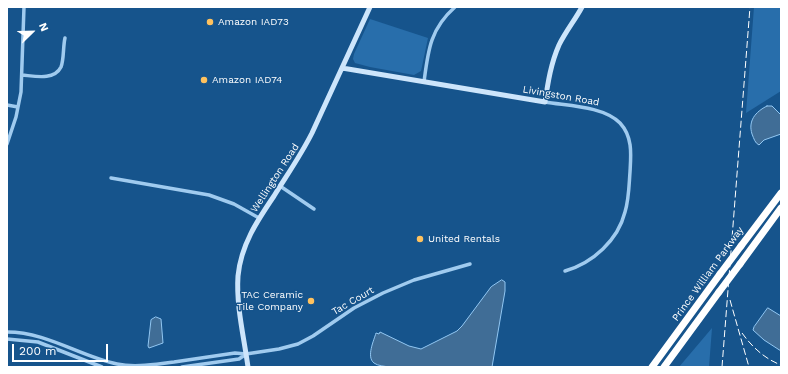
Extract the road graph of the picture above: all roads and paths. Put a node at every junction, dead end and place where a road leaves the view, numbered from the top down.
1 (24, 7) edge
2 (370, 7) edge
3 (455, 7) edge
4 (582, 7) edge
5 (65, 38) dead end
6 (342, 68) junction
7 (22, 75) junction
8 (424, 82) junction
9 (545, 102) junction
10 (7, 105) edge
11 (18, 107) junction
12 (7, 144) edge
13 (111, 178) dead end
14 (280, 186) junction
15 (781, 192) edge
16 (314, 208) dead end
17 (781, 208) edge
18 (259, 218) junction
19 (470, 264) dead end
20 (565, 271) dead end
21 (7, 332) edge
22 (7, 339) edge
23 (246, 354) junction
24 (102, 367) edge
25 (182, 367) edge
26 (248, 367) edge
27 (652, 367) edge
28 (664, 367) edge

1 - 7 street
2 - 6 main road, Wellington Road
3 - 8 street
4 - 9 main road
5 - 7 street
6 - 8 main road, Livingston Road
6 - 14 main road, Wellington Road
7 - 11 street
8 - 9 main road, Livingston Road
9 - 20 street, Livingston Road
10 - 11 street
11 - 12 street
13 - 18 street
14 - 16 street
14 - 18 main road, Wellington Road
15 - 27 highway, Prince William Parkway, bridge
17 - 28 highway, Prince William Parkway, bridge
18 - 23 main road, Wellington Road
19 - 23 street, Tac Court
21 - 23 street
22 - 24 street
23 - 25 street
23 - 26 main road, Wellington Road

